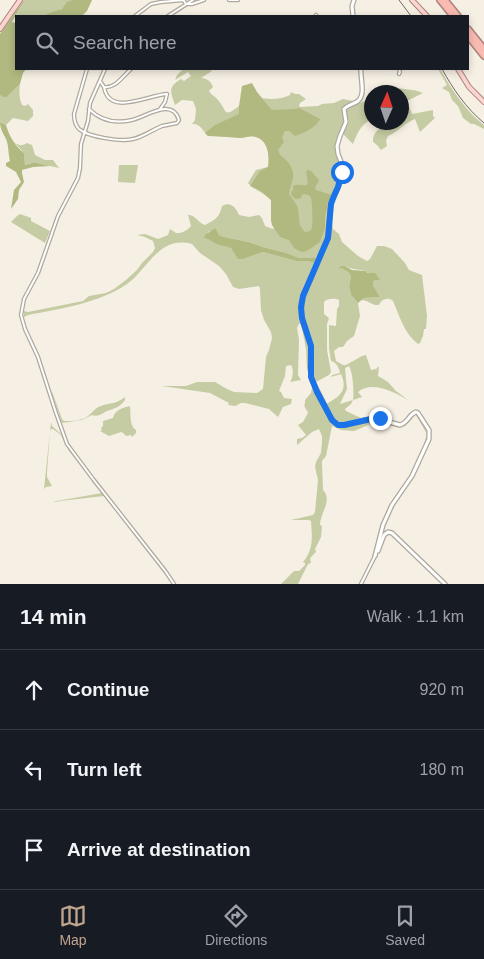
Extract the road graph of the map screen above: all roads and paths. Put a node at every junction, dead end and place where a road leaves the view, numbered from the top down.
1 (20, 0) edge
2 (184, 0) edge
3 (194, 0) edge
4 (204, 0) edge
5 (229, 0) edge
6 (238, 0) edge
7 (354, 0) edge
8 (412, 0) edge
9 (440, 0) edge
10 (445, 0) edge
11 (186, 4) junction
12 (136, 15) edge
13 (170, 15) edge
14 (353, 15) edge
15 (426, 15) edge
16 (451, 15) edge
17 (457, 15) edge
18 (0, 29) edge
19 (469, 29) edge
20 (469, 37) edge
21 (484, 49) edge
22 (484, 56) edge
23 (87, 70) edge
24 (105, 70) edge
25 (130, 70) edge
26 (361, 70) edge
27 (399, 70) edge
28 (459, 70) edge
29 (400, 74) dead end
30 (100, 81) junction
31 (104, 87) junction
32 (484, 102) edge
33 (89, 109) junction
34 (159, 110) junction
35 (85, 132) junction
36 (375, 556) junction
37 (174, 584) edge
38 (361, 584) edge
39 (445, 584) edge

1 - 18 main road
2 - 11 street
2 - 12 street
3 - 11 street
4 - 11 street
5 - 6 street
7 - 14 street
8 - 15 main road
9 - 16 highway
10 - 17 highway
11 - 13 street
19 - 21 highway
20 - 22 highway
23 - 35 street
24 - 30 street
25 - 31 street
26 - 36 street
27 - 29 street
28 - 32 main road
30 - 31 street
30 - 33 street
31 - 34 street
33 - 34 street
33 - 35 street
34 - 35 street
35 - 37 street
36 - 38 street
36 - 39 street

